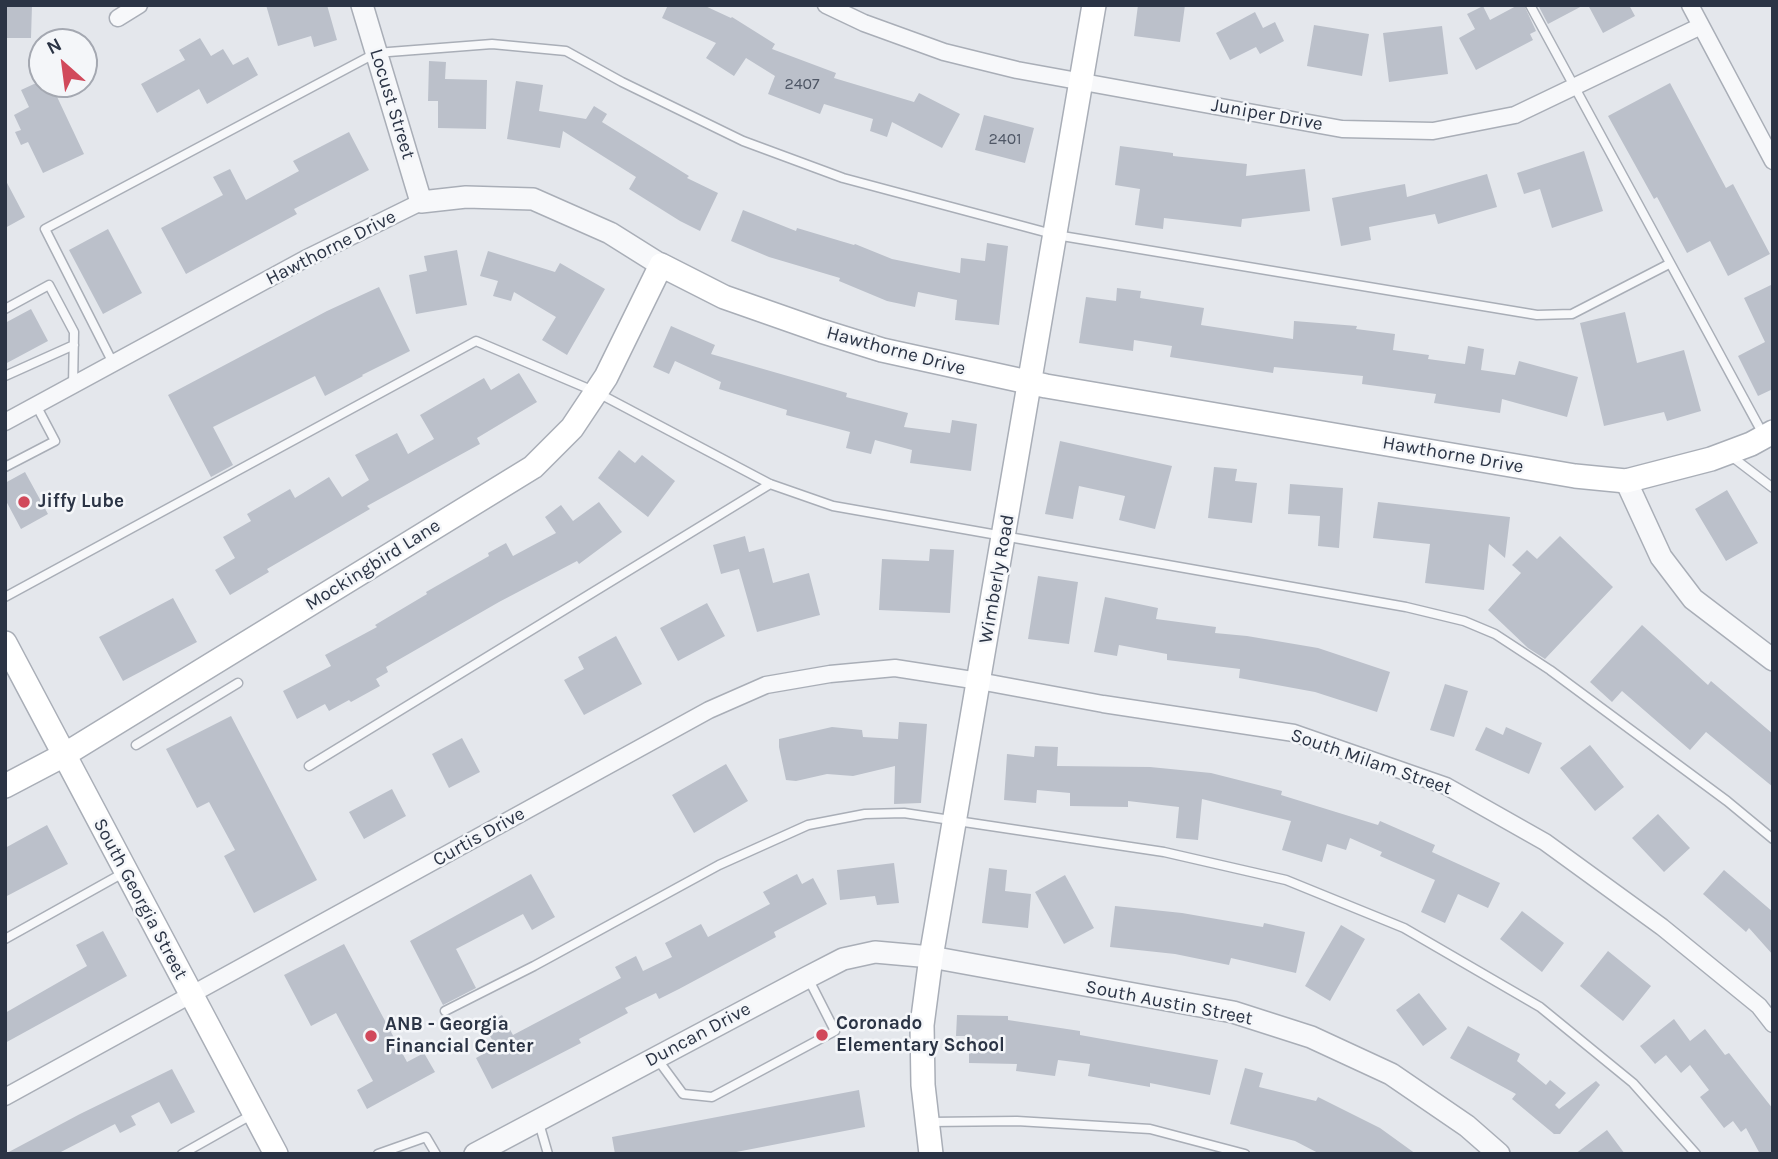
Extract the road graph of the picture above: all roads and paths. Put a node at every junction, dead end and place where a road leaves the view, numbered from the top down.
1 (139, 5) edge
2 (362, 5) edge
3 (826, 5) edge
4 (1094, 5) edge
5 (1530, 5) edge
6 (1690, 5) edge
7 (118, 18) dead end
8 (1700, 26) junction
9 (376, 53) junction
10 (1081, 82) junction
11 (1574, 87) junction
12 (1773, 161) edge
13 (421, 202) junction
14 (1056, 235) junction
15 (1669, 264) junction
16 (661, 265) junction
17 (5, 309) edge
18 (74, 345) junction
19 (113, 363) junction
20 (5, 376) edge
21 (1029, 383) junction
22 (72, 386) junction
23 (596, 392) junction
24 (36, 405) junction
25 (5, 422) edge
26 (1769, 434) edge
27 (1727, 453) junction
28 (5, 467) edge
29 (1626, 481) junction
30 (770, 484) junction
31 (1773, 488) edge
32 (1004, 535) junction
33 (5, 597) edge
34 (6, 647) edge
35 (1773, 660) edge
36 (979, 681) junction
37 (238, 683) dead end
38 (136, 745) dead end
39 (64, 755) junction
40 (309, 766) dead end
41 (5, 786) edge
42 (954, 822) junction
43 (1773, 839) edge
44 (125, 872) junction
45 (5, 939) edge
46 (930, 957) junction
47 (808, 977) junction
48 (192, 996) junction
49 (445, 1011) dead end
50 (1773, 1024) edge
51 (656, 1057) junction
52 (5, 1097) edge
53 (255, 1114) junction
54 (538, 1120) junction
55 (927, 1122) junction
56 (182, 1154) edge
57 (276, 1154) edge
58 (378, 1154) edge
59 (436, 1154) edge
60 (475, 1154) edge
61 (548, 1154) edge
62 (931, 1154) edge
63 (1245, 1154) edge
64 (1499, 1154) edge
65 (1696, 1154) edge

1 - 7 street
2 - 9 street, Locust Street
3 - 10 street, Juniper Drive
4 - 10 main road, Wimberly Road
5 - 11 lane
6 - 8 street
8 - 11 street, Juniper Drive
8 - 12 street
9 - 13 street, Locust Street
9 - 14 lane
9 - 19 lane
10 - 11 street, Juniper Drive
10 - 14 main road, Wimberly Road
11 - 15 lane
13 - 16 street, Hawthorne Drive
13 - 19 street, Hawthorne Drive
14 - 15 lane
14 - 21 main road, Wimberly Road
15 - 26 lane
16 - 21 main road, Hawthorne Drive
16 - 23 main road, Mockingbird Lane
17 - 18 lane
18 - 20 lane
18 - 22 lane
19 - 22 street, Hawthorne Drive
21 - 29 main road, Hawthorne Drive
21 - 32 main road, Wimberly Road
22 - 24 street, Hawthorne Drive
23 - 30 lane
23 - 33 lane
23 - 39 main road, Mockingbird Lane
24 - 25 street, Hawthorne Drive
24 - 28 lane
26 - 27 main road
27 - 29 main road
27 - 31 lane
29 - 35 street
30 - 32 lane
30 - 40 lane
32 - 36 main road, Wimberly Road
32 - 43 lane
34 - 39 main road, South Georgia Street
36 - 42 main road, Wimberly Road
36 - 48 street, Curtis Drive
36 - 50 street, South Milam Street
37 - 38 lane
39 - 41 main road, Mockingbird Lane
39 - 44 main road, South Georgia Street
42 - 46 main road, Wimberly Road
42 - 49 lane
42 - 65 lane
44 - 45 lane
44 - 48 main road, South Georgia Street
46 - 47 street, Duncan Drive
46 - 55 main road, Wimberly Road
46 - 64 street, South Austin Street
47 - 51 street, Duncan Drive
47 - 51 lane
48 - 52 street, Curtis Drive
48 - 53 main road, South Georgia Street
51 - 54 street, Duncan Drive
53 - 56 lane
53 - 57 main road, South Georgia Street
54 - 60 street, Duncan Drive
54 - 61 lane
55 - 62 main road, Wimberly Road
55 - 63 lane
58 - 59 lane

